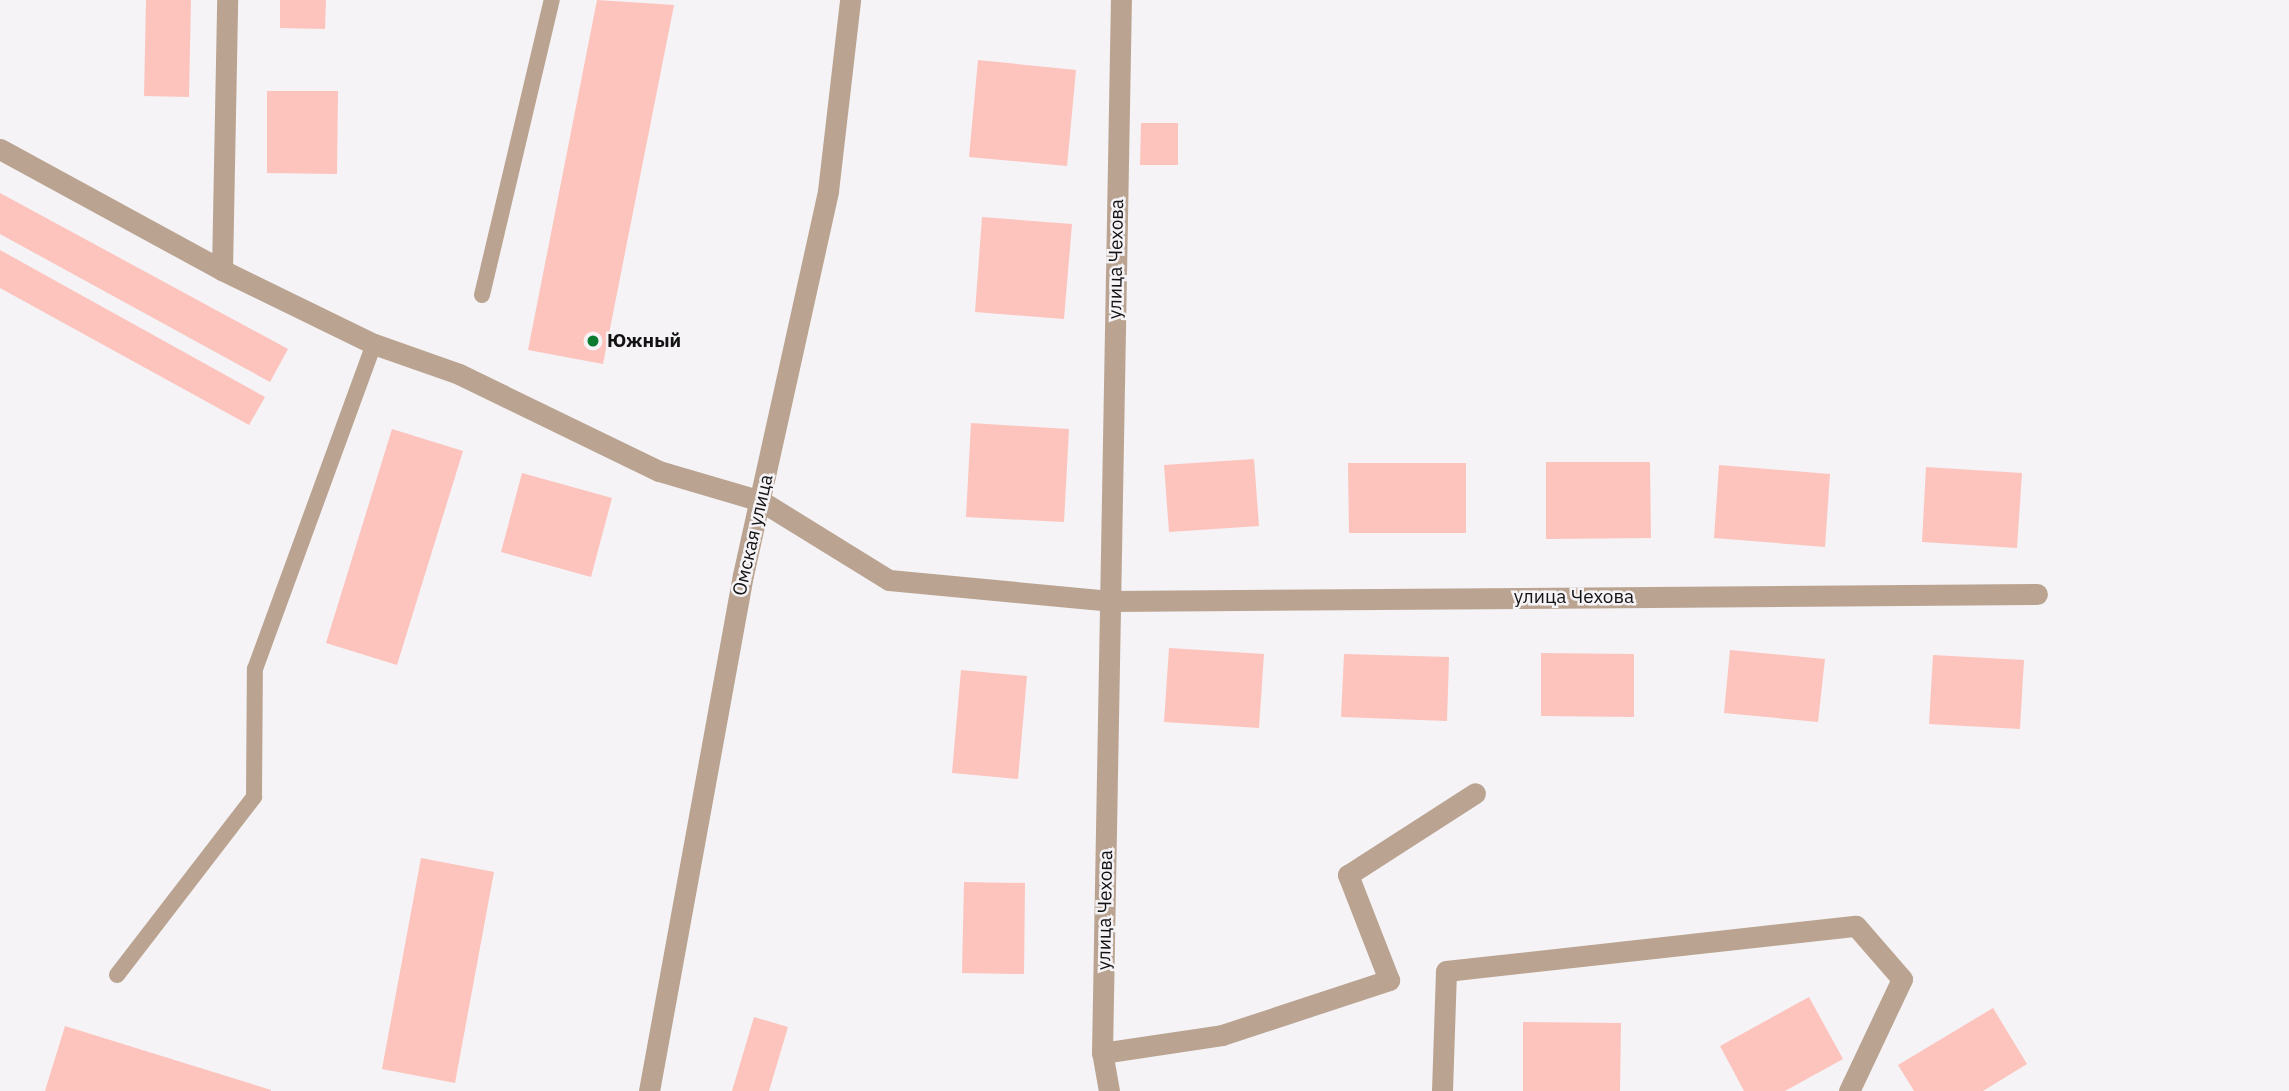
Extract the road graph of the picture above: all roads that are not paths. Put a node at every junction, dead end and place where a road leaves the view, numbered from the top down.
1 (228, 0) edge
2 (552, 0) edge
3 (850, 0) edge
4 (1121, 0) edge
5 (0, 149) edge
6 (222, 271) junction
7 (482, 295) dead end
8 (374, 344) junction
9 (761, 501) junction
10 (2037, 594) dead end
11 (1110, 601) junction
12 (1475, 793) dead end
13 (117, 975) dead end
14 (1102, 1053) junction
15 (654, 1084) edge
16 (1109, 1091) edge
17 (1442, 1091) edge
18 (1849, 1091) edge

1 - 6 street
2 - 7 lane
3 - 9 street, Омская улица
4 - 11 street, улица Чехова
5 - 6 street
6 - 8 street
8 - 9 street
8 - 13 lane
9 - 11 street
9 - 15 street, Омская улица
10 - 11 street, улица Чехова
11 - 14 street, улица Чехова
12 - 14 street
14 - 16 street, улица Чехова
17 - 18 street

